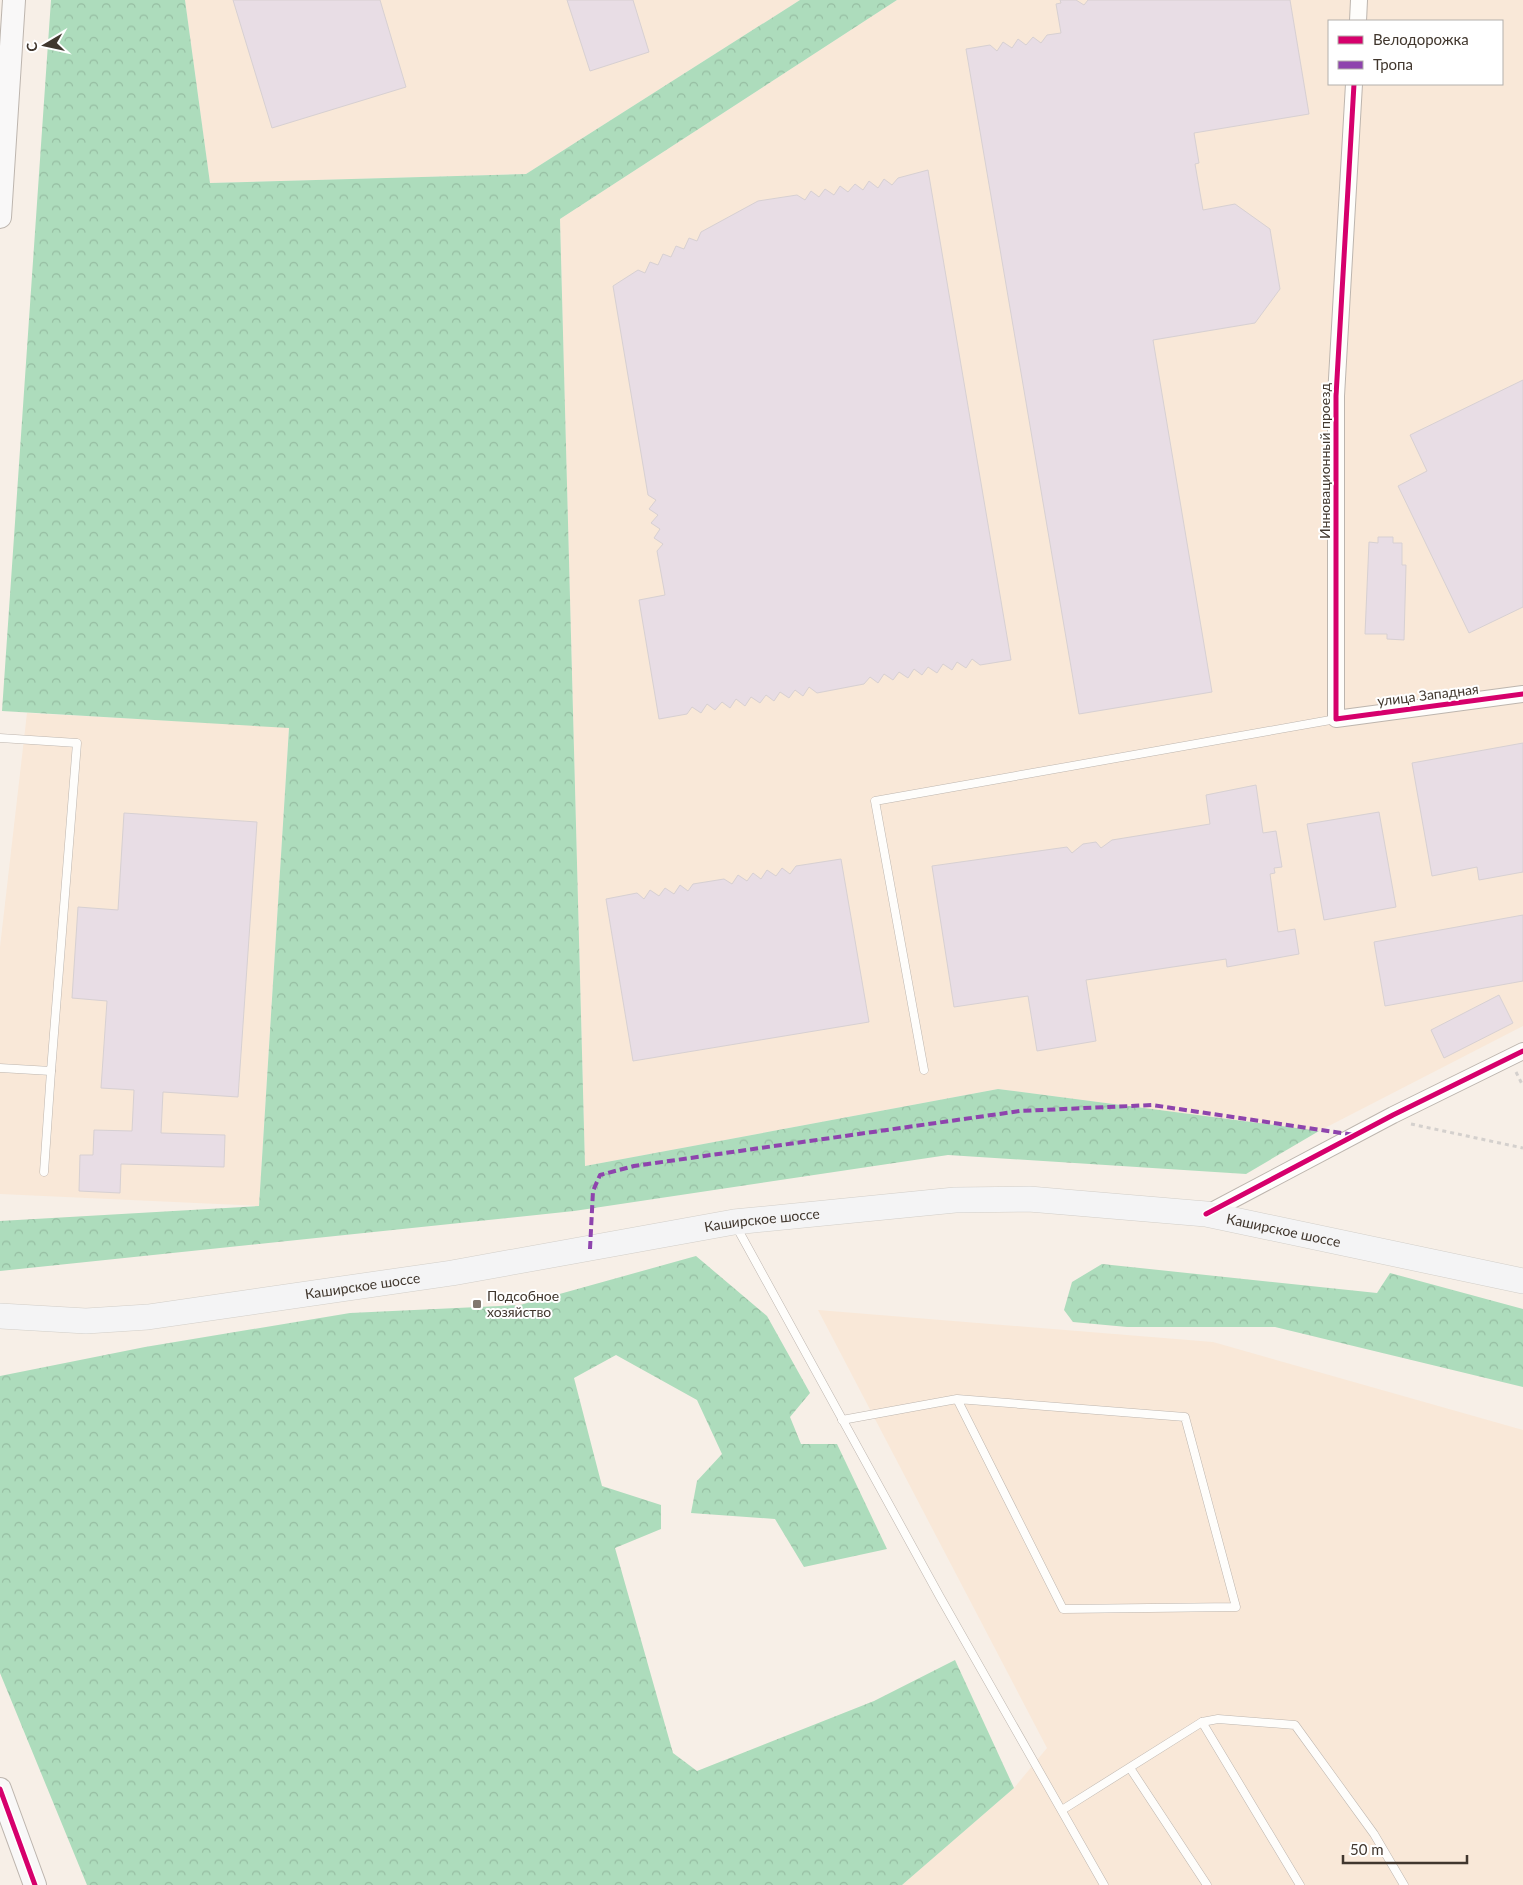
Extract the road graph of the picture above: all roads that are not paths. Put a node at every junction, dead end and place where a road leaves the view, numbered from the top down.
1 (14, 0) edge
2 (1359, 0) edge
3 (1358, 20) edge
4 (1354, 85) edge
5 (0, 217) edge
6 (1523, 694) edge
7 (1336, 719) junction
8 (0, 738) edge
9 (1523, 1051) edge
10 (0, 1068) edge
11 (924, 1070) dead end
12 (51, 1071) junction
13 (44, 1172) dead end
14 (1206, 1214) junction
15 (734, 1222) junction
16 (1523, 1281) edge
17 (0, 1316) edge
18 (956, 1399) junction
19 (842, 1420) junction
20 (1202, 1722) junction
21 (1130, 1768) junction
22 (0, 1789) edge
23 (1062, 1810) junction
24 (35, 1885) edge
25 (1104, 1885) edge
26 (1207, 1885) edge
27 (1300, 1885) edge
28 (1404, 1885) edge

1 - 5 main road
2 - 3 street
4 - 7 street, Инновационный проезд
6 - 7 street, улица Западная
7 - 11 lane
8 - 12 lane
9 - 14 street
10 - 12 lane
12 - 13 lane
14 - 15 main road, Каширское шоссе
14 - 16 main road, Каширское шоссе
15 - 17 main road, Каширское шоссе
15 - 19 lane
18 - 18 lane
18 - 19 lane
19 - 23 lane
20 - 21 lane
20 - 27 lane
20 - 28 lane
21 - 23 lane
21 - 26 lane
22 - 24 main road
23 - 25 lane

